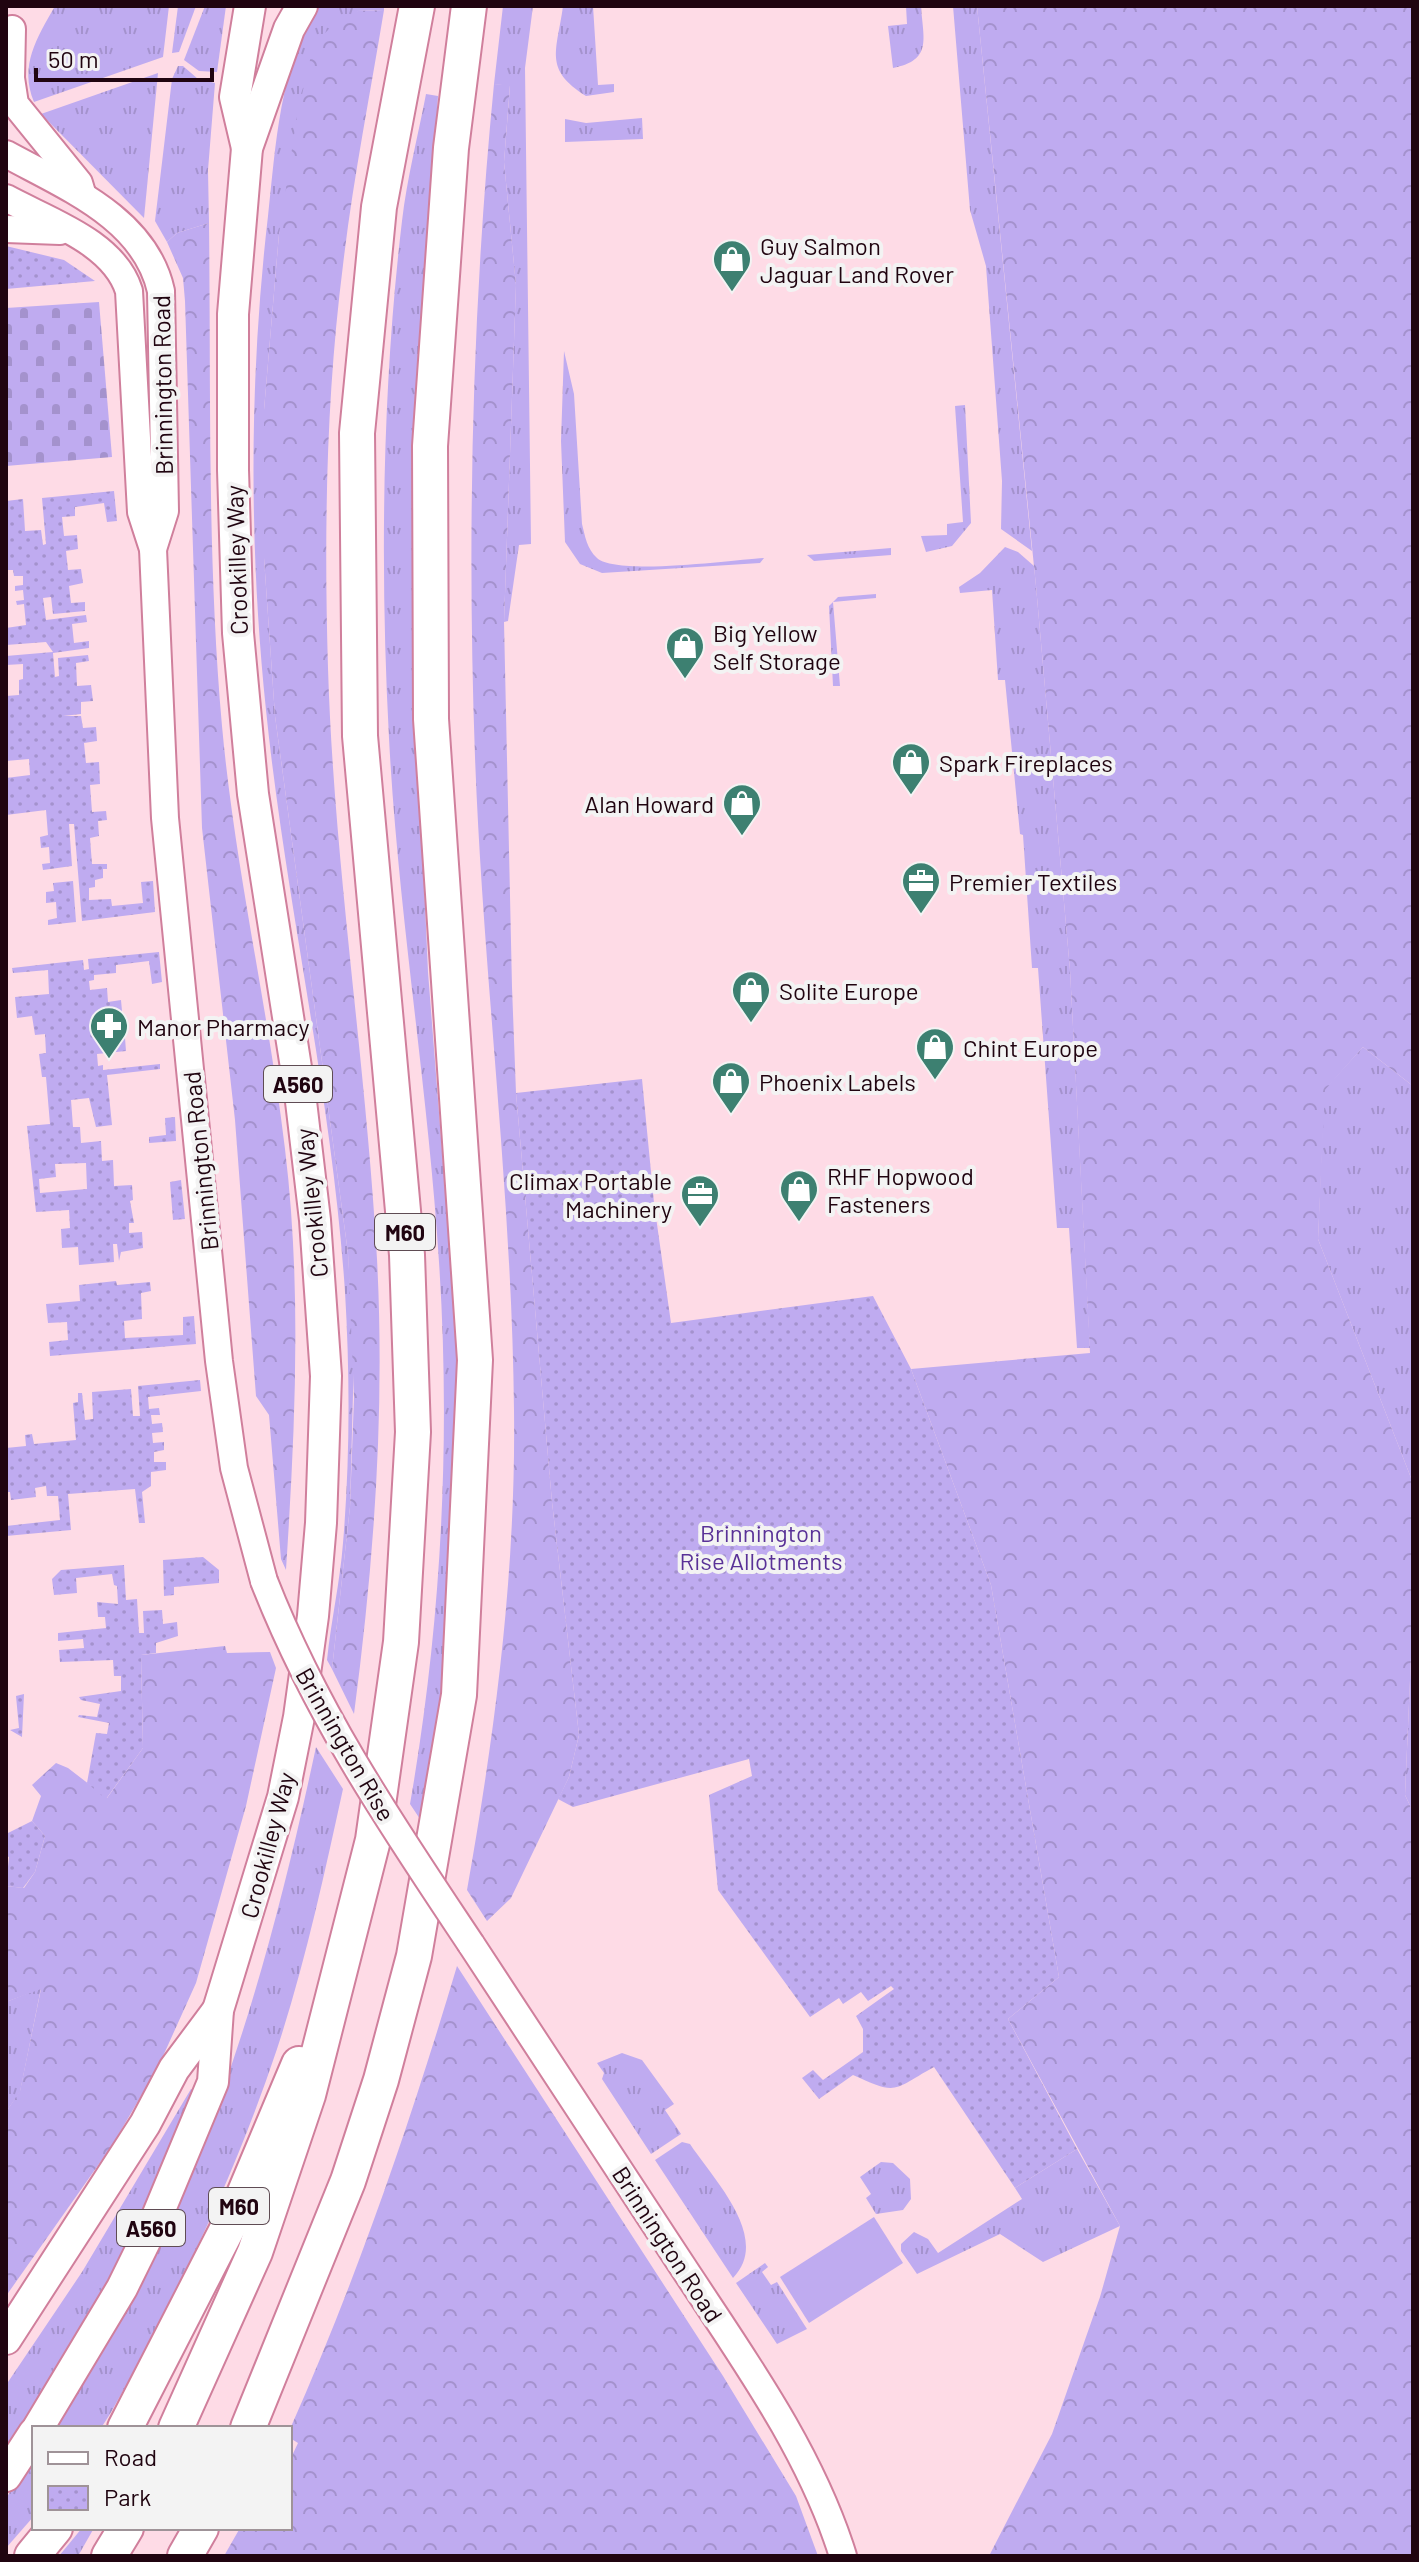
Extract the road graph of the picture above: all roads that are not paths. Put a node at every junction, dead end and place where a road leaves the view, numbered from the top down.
1 (250, 6) edge
2 (302, 6) edge
3 (417, 6) edge
4 (469, 6) edge
5 (14, 24) edge
6 (247, 148) junction
7 (6, 154) edge
8 (83, 197) junction
9 (6, 198) edge
10 (6, 229) edge
11 (68, 232) junction
12 (153, 549) junction
13 (249, 1531) joint
14 (471, 1944) joint
15 (340, 1978) junction
16 (218, 2010) junction
17 (6, 2339) edge
18 (39, 2426) edge
19 (126, 2426) edge
20 (177, 2426) edge
21 (249, 2426) edge
22 (32, 2436) edge
23 (6, 2476) edge
24 (53, 2530) edge
25 (125, 2530) edge
26 (200, 2530) edge
27 (32, 2556) edge
28 (109, 2556) edge
29 (185, 2556) edge
30 (843, 2556) edge

1 - 6 main road, Crookilley Way / A560
2 - 6 main road, Crookilley Way / A560
3 - 15 highway, M60
4 - 21 highway, M60
5 - 8 street
6 - 16 main road, Crookilley Way / A560
7 - 8 street, Brinnington Road
8 - 12 street, Brinnington Road
9 - 11 street, Brinnington Road
10 - 11 street
11 - 12 street, Brinnington Road
12 - 13 street, Brinnington Road
13 - 14 street, Brinnington Rise, bridge
14 - 30 street, Brinnington Road
15 - 19 highway, M60
15 - 20 highway, M60
16 - 17 main road, Crookilley Way / A560
16 - 18 main road, Crookilley Way / A560
22 - 23 main road
24 - 27 highway
25 - 28 highway
26 - 29 highway

